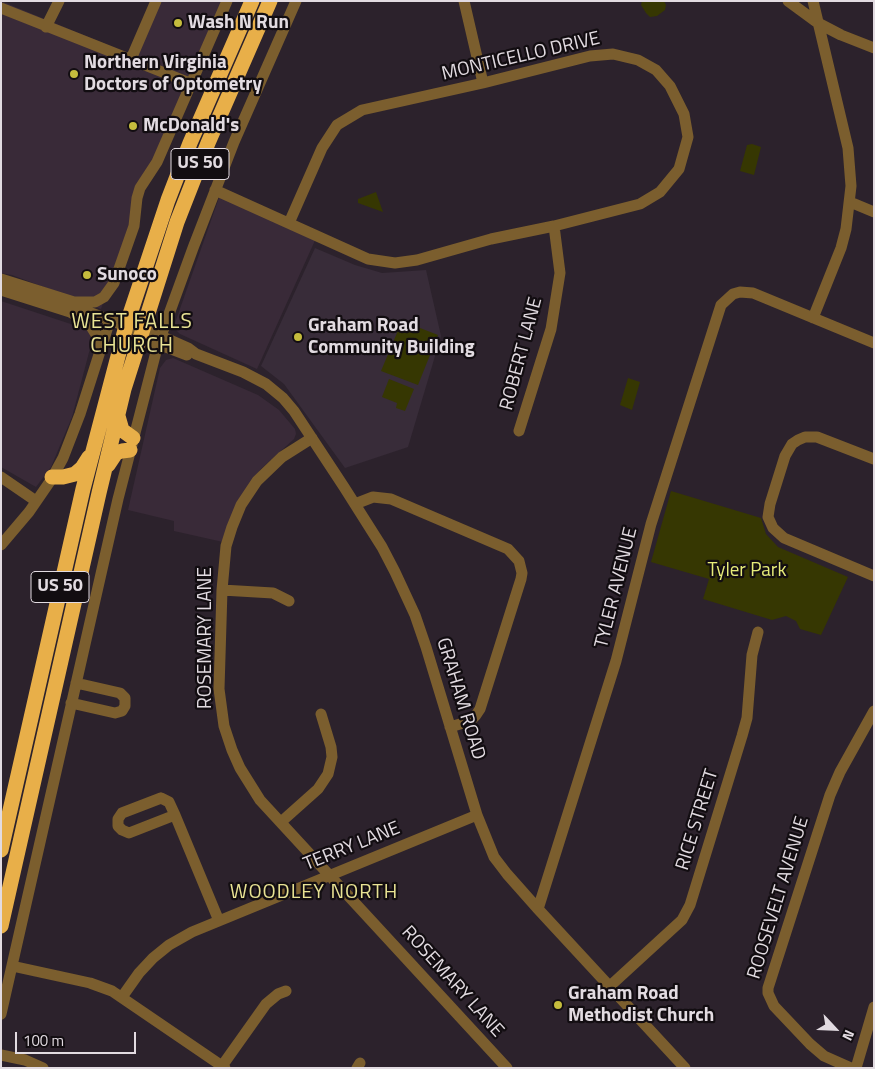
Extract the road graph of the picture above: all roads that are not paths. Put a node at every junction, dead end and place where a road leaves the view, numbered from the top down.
1 (59, 1) edge
2 (156, 1) edge
3 (227, 1) edge
4 (252, 1) edge
5 (270, 1) edge
6 (296, 1) edge
7 (464, 1) edge
8 (788, 1) edge
9 (813, 1) edge
10 (1, 8) edge
11 (818, 23) junction
12 (46, 27) junction
13 (874, 48) edge
14 (131, 59) junction
15 (190, 83) junction
16 (483, 83) junction
17 (215, 190) junction
18 (850, 202) junction
19 (874, 212) edge
20 (289, 223) junction
21 (554, 226) junction
22 (1, 279) edge
23 (1, 290) edge
24 (76, 308) junction
25 (812, 318) junction
26 (110, 320) junction
27 (126, 326) junction
28 (142, 332) junction
29 (160, 340) junction
30 (874, 344) edge
31 (100, 351) junction
32 (118, 415) junction
33 (519, 431) dead end
34 (312, 438) junction
35 (131, 444) junction
36 (93, 450) junction
37 (874, 460) edge
38 (104, 471) junction
39 (1, 477) edge
40 (52, 477) junction
41 (36, 501) junction
42 (355, 504) junction
43 (1, 545) edge
44 (874, 576) edge
45 (222, 590) junction
46 (289, 601) dead end
47 (758, 632) dead end
48 (76, 683) junction
49 (71, 703) junction
50 (874, 711) edge
51 (321, 714) dead end
52 (450, 727) junction
53 (175, 815) junction
54 (477, 815) junction
55 (281, 822) junction
56 (1, 850) edge
57 (329, 875) junction
58 (538, 909) junction
59 (218, 921) junction
60 (1, 926) edge
61 (12, 966) junction
62 (610, 986) junction
63 (286, 991) dead end
64 (122, 997) junction
65 (874, 1007) edge
66 (1, 1014) edge
67 (1, 1055) edge
68 (223, 1067) edge
69 (43, 1068) edge
70 (507, 1068) edge
71 (685, 1068) edge
72 (851, 1068) edge
73 (856, 1068) edge

1 - 12 street
2 - 14 street
3 - 15 street
4 - 27 highway, US 50
5 - 28 highway, US 50
6 - 17 street
7 - 16 street
8 - 11 street
9 - 11 street
10 - 12 street
11 - 13 street
11 - 18 street
12 - 14 street
14 - 15 street
15 - 24 street
16 - 20 street, MONTICELLO DRIVE
16 - 21 street, MONTICELLO DRIVE
17 - 20 street, MONTICELLO DRIVE
17 - 29 street
18 - 19 street
18 - 25 street
20 - 21 street, MONTICELLO DRIVE
21 - 33 street, ROBERT LANE
22 - 24 street, GRAHAM ROAD
23 - 24 street
24 - 26 street, GRAHAM ROAD
24 - 31 street
25 - 30 street
25 - 58 street, TYLER AVENUE
26 - 27 street, GRAHAM ROAD
26 - 31 street
27 - 28 street, GRAHAM ROAD
27 - 36 highway, US 50
28 - 29 street, GRAHAM ROAD
28 - 32 highway, US 50
29 - 34 street, GRAHAM ROAD
29 - 35 street
31 - 40 street
32 - 35 highway
32 - 38 highway, US 50
34 - 42 street, GRAHAM ROAD
34 - 45 street, ROSEMARY LANE
35 - 38 highway
35 - 48 street
36 - 40 highway
36 - 56 highway, US 50
37 - 44 street
38 - 60 highway, US 50
39 - 41 street
40 - 41 street
41 - 43 street
42 - 52 street, GRAHAM ROAD
42 - 52 street
45 - 46 street
45 - 55 street, ROSEMARY LANE
47 - 62 street, RICE STREET
48 - 49 street
48 - 49 street
49 - 61 street
50 - 72 street, ROOSEVELT AVENUE
51 - 55 street
52 - 54 street, GRAHAM ROAD
53 - 53 street
53 - 59 street
54 - 57 street, TERRY LANE
54 - 58 street, GRAHAM ROAD
55 - 57 street, ROSEMARY LANE
57 - 59 street, TERRY LANE
57 - 70 street, ROSEMARY LANE
58 - 62 street, GRAHAM ROAD
59 - 64 street, TERRY LANE
61 - 64 street
61 - 66 street
62 - 71 street, GRAHAM ROAD
63 - 68 street
64 - 68 street
65 - 73 street
67 - 69 street

